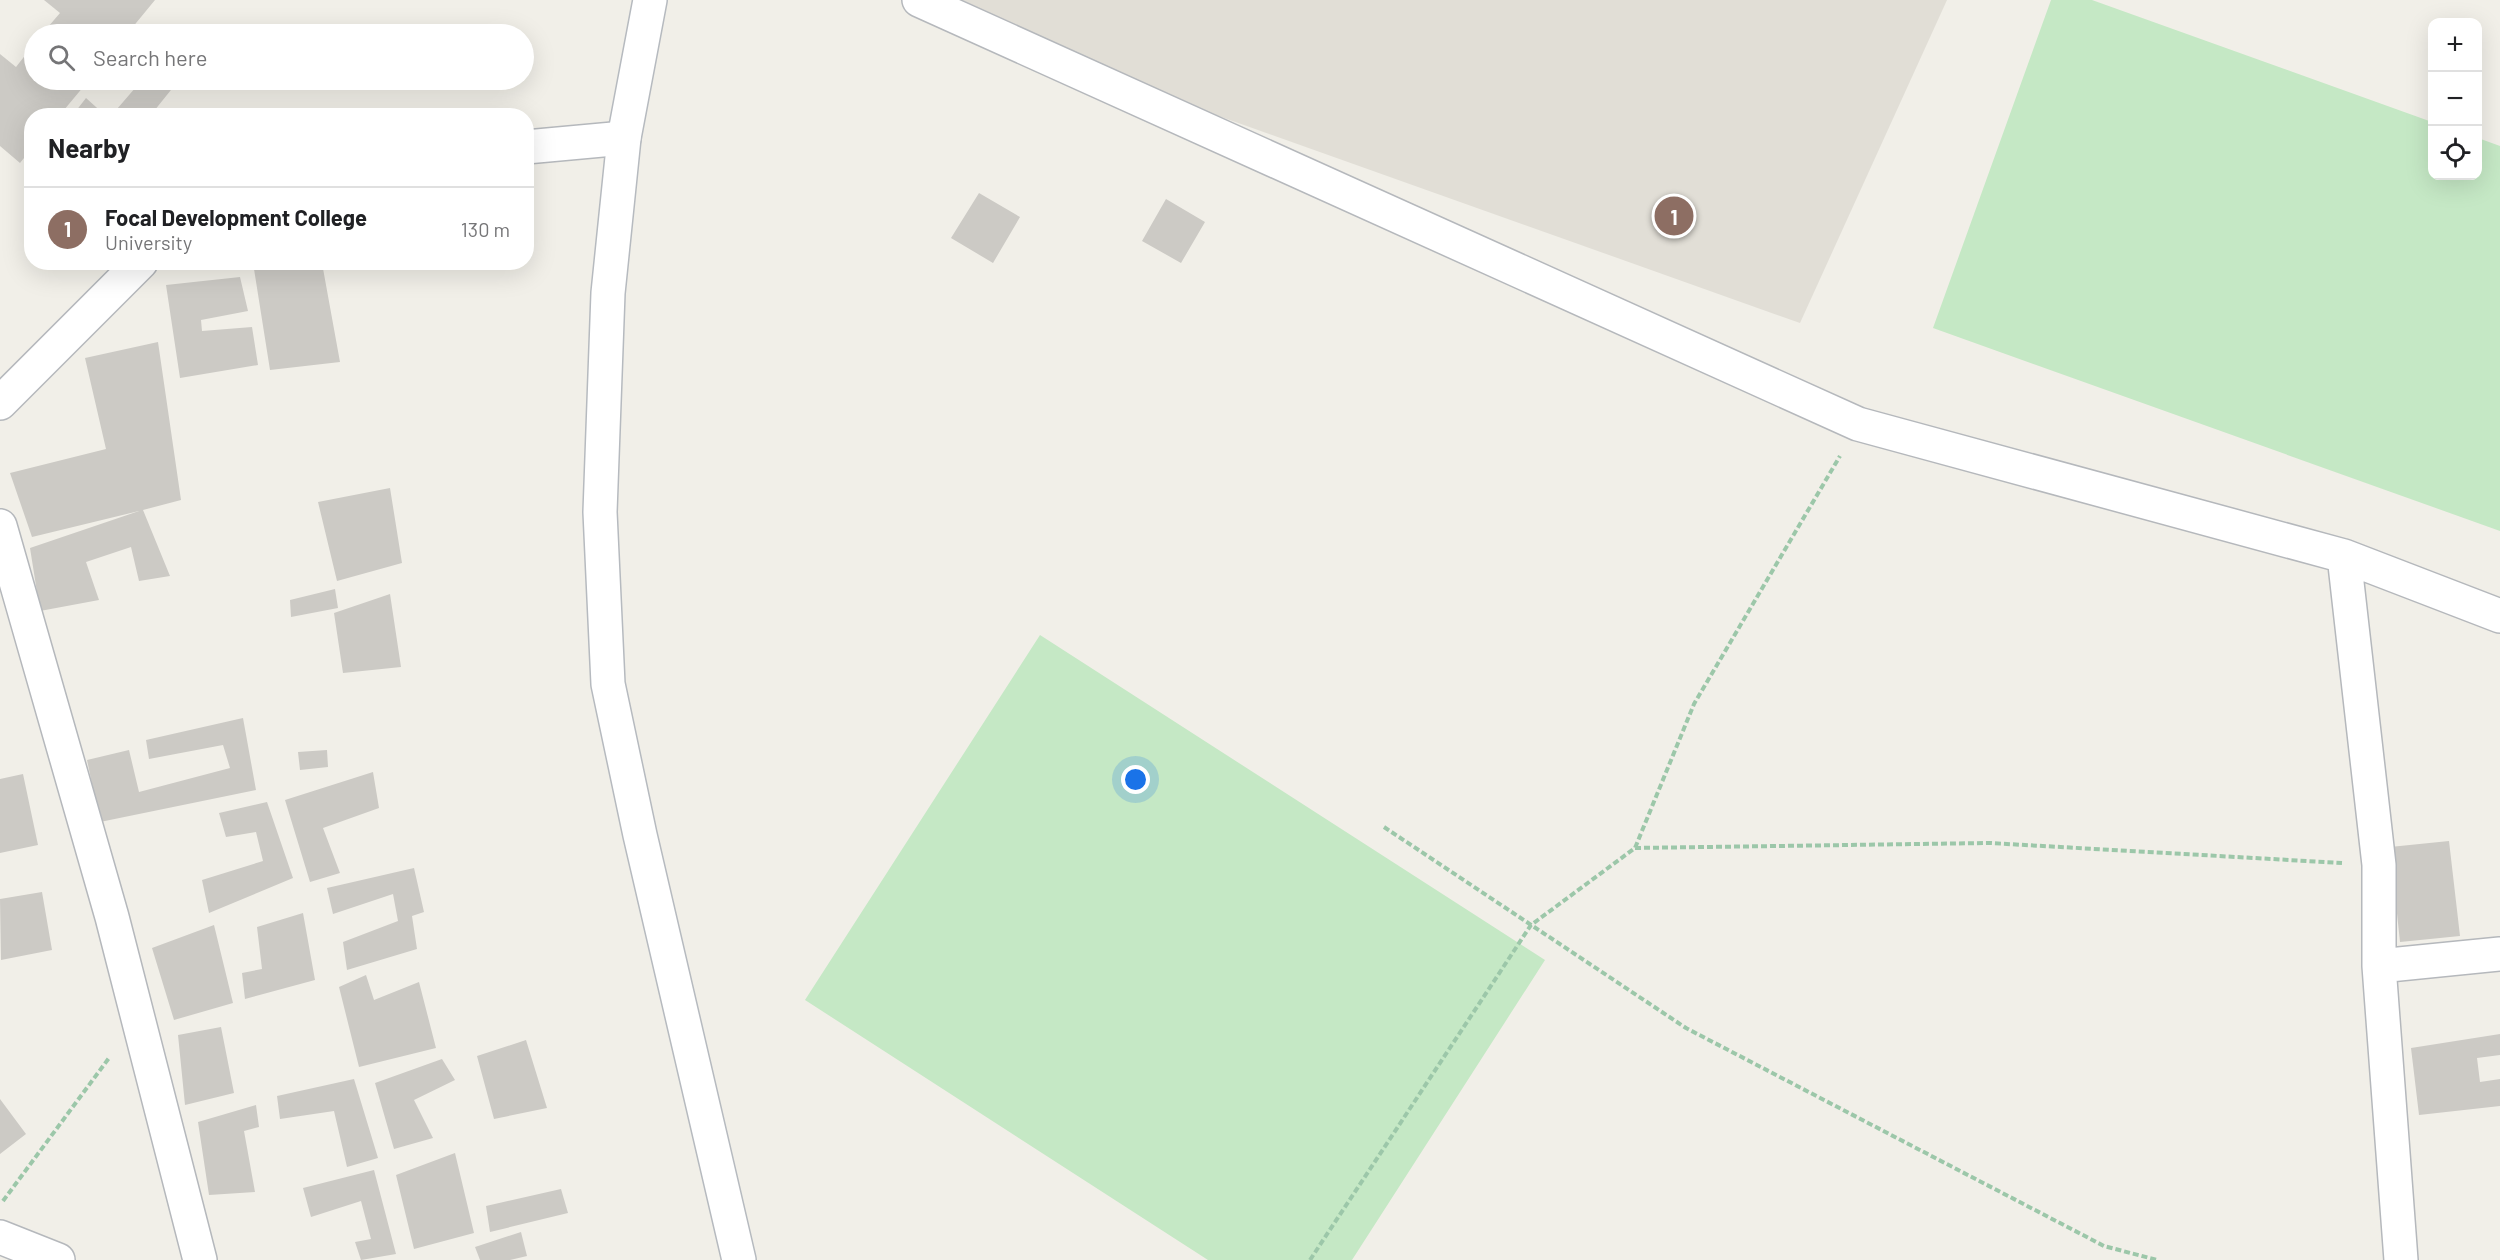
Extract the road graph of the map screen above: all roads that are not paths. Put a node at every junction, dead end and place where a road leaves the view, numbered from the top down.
1 (650, 0) edge
2 (920, 0) edge
3 (624, 138) junction
4 (534, 146) edge
5 (133, 270) edge
6 (0, 403) edge
7 (0, 526) edge
8 (2344, 556) junction
9 (2500, 616) edge
10 (2500, 954) edge
11 (2379, 966) junction
12 (0, 1237) edge
13 (58, 1260) edge
14 (200, 1260) edge
15 (739, 1260) edge
16 (2401, 1260) edge

1 - 3 street
2 - 8 street
3 - 4 street
3 - 15 street
5 - 6 street
7 - 14 street
8 - 9 street
8 - 11 street
10 - 11 street
11 - 16 street
12 - 13 street

